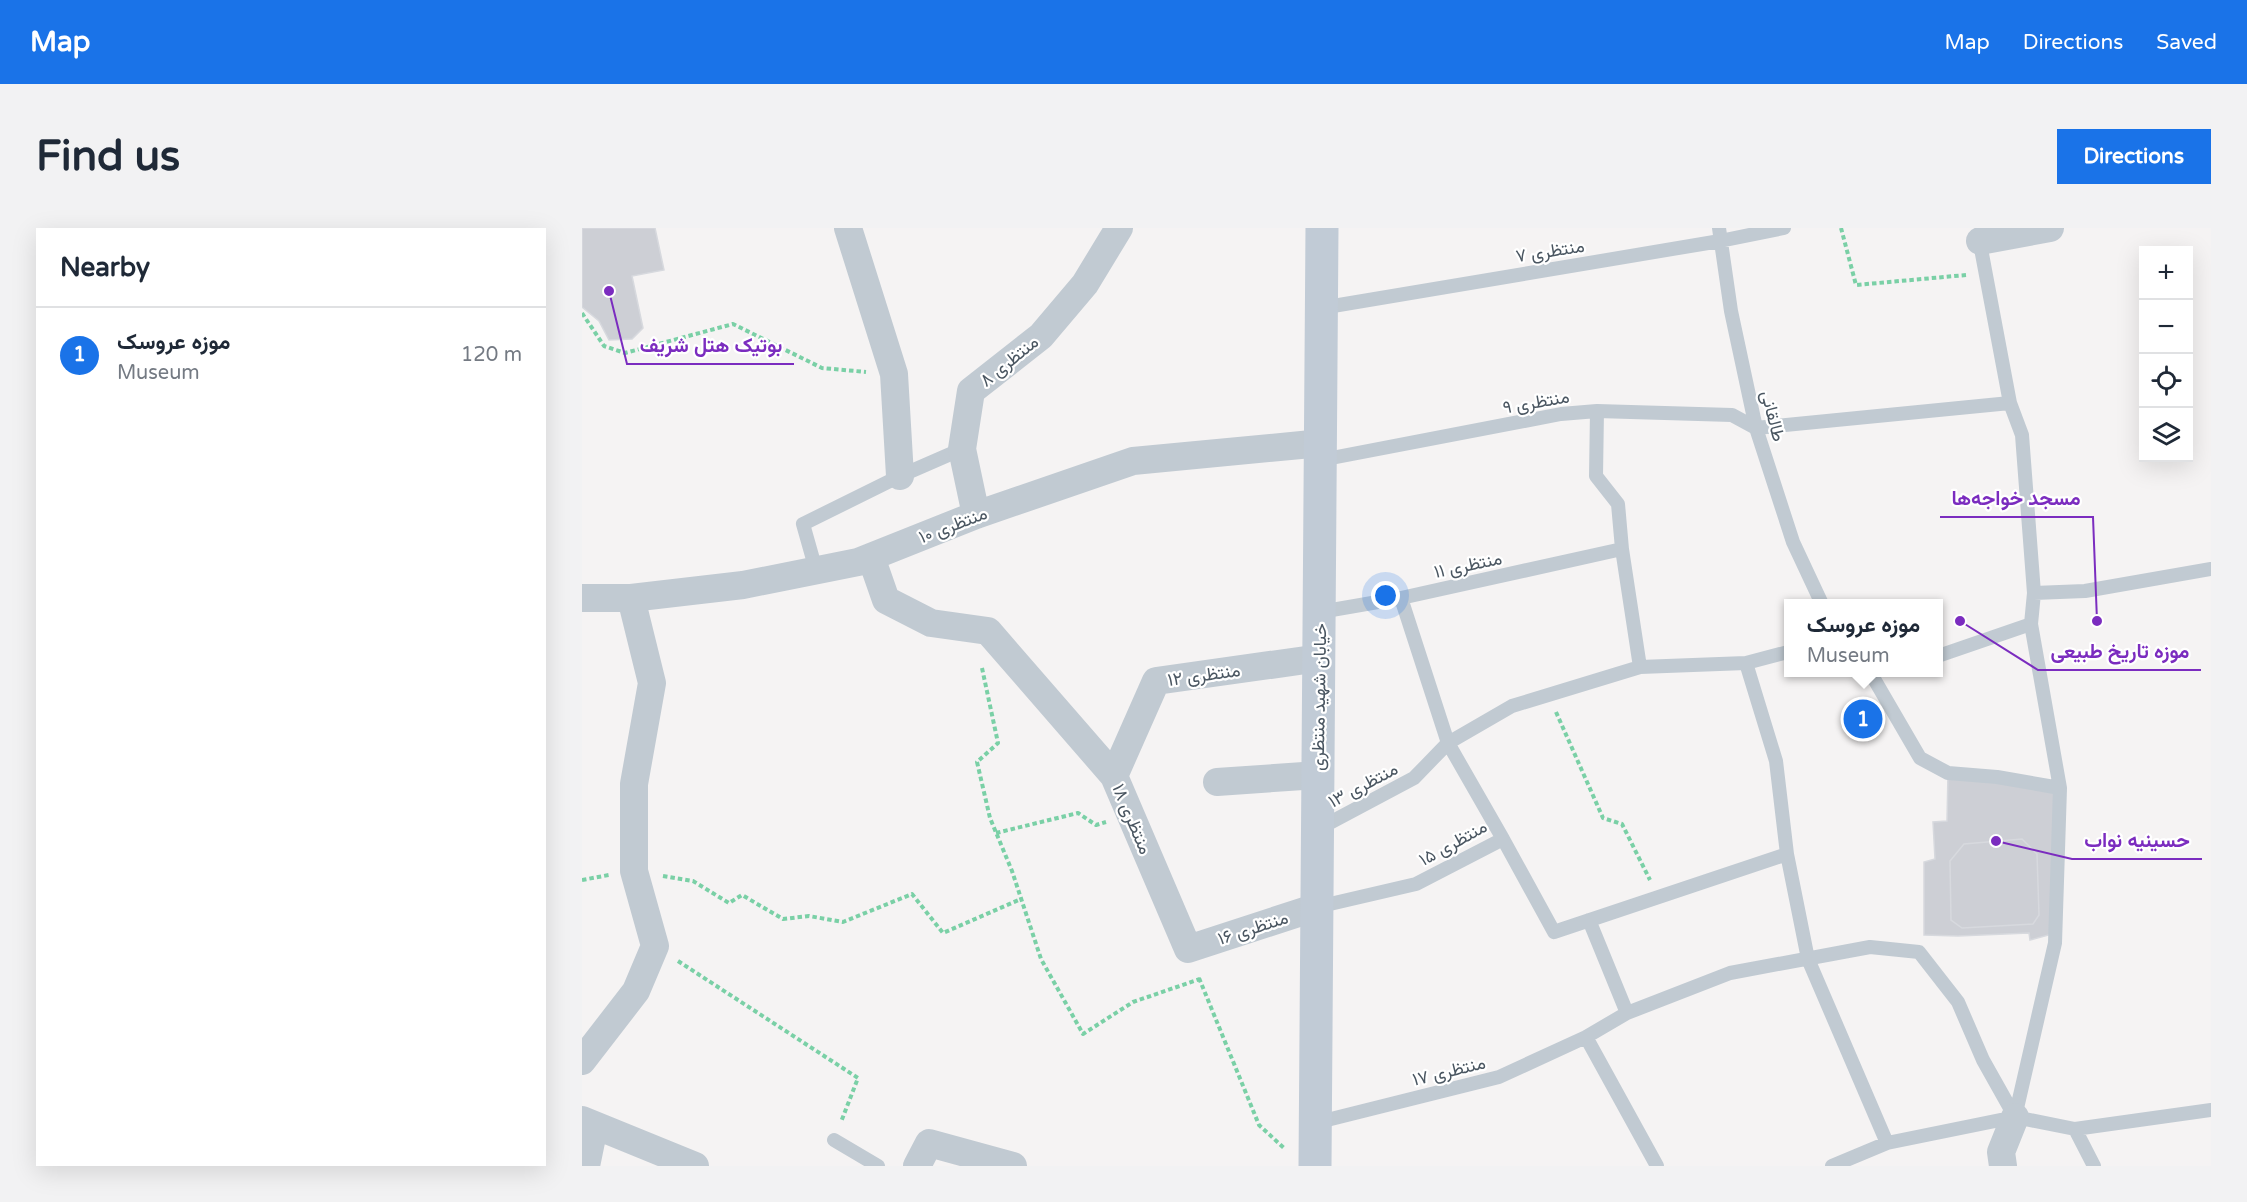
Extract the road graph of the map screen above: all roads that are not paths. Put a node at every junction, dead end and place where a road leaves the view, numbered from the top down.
1 (848, 228) edge
2 (1119, 228) edge
3 (1322, 228) edge
4 (1784, 228) edge
5 (2050, 228) edge
6 (1720, 235) edge
7 (1979, 235) edge
8 (1321, 308) junction
9 (2010, 403) junction
10 (1597, 411) junction
11 (1756, 428) junction
12 (963, 449) junction
13 (1322, 452) junction
14 (900, 476) junction
15 (976, 515) junction
16 (1622, 549) junction
17 (871, 557) junction
18 (2211, 568) edge
19 (816, 570) junction
20 (2034, 593) junction
21 (582, 598) edge
22 (631, 598) junction
23 (1401, 598) junction
24 (1820, 599) edge
25 (1320, 612) junction
26 (2031, 624) junction
27 (1784, 653) edge
28 (1943, 654) edge
29 (1320, 658) junction
30 (1746, 663) junction
31 (1640, 667) junction
32 (1879, 677) edge
33 (1448, 743) junction
34 (1318, 775) junction
35 (1114, 776) junction
36 (1217, 782) dead end
37 (2060, 788) junction
38 (1318, 829) junction
39 (1503, 839) junction
40 (1787, 854) junction
41 (1317, 907) junction
42 (1589, 920) junction
43 (1188, 949) joint
44 (1808, 958) junction
45 (1628, 1013) junction
46 (1586, 1037) junction
47 (582, 1061) edge
48 (2211, 1110) edge
49 (2015, 1117) junction
50 (588, 1123) edge
51 (1315, 1123) junction
52 (2075, 1129) junction
53 (834, 1140) road end
54 (1887, 1143) junction
55 (586, 1166) edge
56 (695, 1166) edge
57 (878, 1166) edge
58 (917, 1166) edge
59 (1013, 1166) edge
60 (1315, 1166) edge
61 (1657, 1166) edge
62 (1832, 1166) edge
63 (2003, 1166) edge
64 (2094, 1166) edge

1 - 14 street
2 - 12 street, منتظری ۸
3 - 8 main road, خیابان شهید منتظری
4 - 6 lane, منتظری ۷
5 - 7 street
6 - 8 lane, منتظری ۷
6 - 11 lane, طالقانی
7 - 9 lane
8 - 13 main road, خیابان شهید منتظری
9 - 11 lane
9 - 20 lane
10 - 11 lane, منتظری ۹
10 - 13 lane, منتظری ۹
10 - 16 lane
11 - 24 lane, طالقانی
12 - 14 lane
12 - 15 street, منتظری ۸
13 - 15 street, منتظری ۱۰
13 - 25 main road, خیابان شهید منتظری
14 - 19 lane
15 - 17 street, منتظری ۱۰
16 - 23 lane, منتظری ۱۱
16 - 31 lane
17 - 19 street, منتظری ۱۰
17 - 35 street, منتظری ۱۸
18 - 20 lane
19 - 22 street, منتظری ۱۰
20 - 26 lane
21 - 22 street, منتظری ۱۰
22 - 47 street
23 - 25 lane, منتظری ۱۱
23 - 33 lane, منتظری ۱۵
25 - 29 main road, خیابان شهید منتظری
26 - 28 lane
26 - 37 lane
27 - 30 lane, منتظری ۱۳
29 - 34 main road, خیابان شهید منتظری
29 - 35 street, منتظری ۱۲
30 - 31 lane, منتظری ۱۳
30 - 40 lane
31 - 33 lane, منتظری ۱۳
32 - 37 lane
33 - 38 lane, منتظری ۱۳
33 - 39 lane, منتظری ۱۵
34 - 36 street
34 - 38 main road, خیابان شهید منتظری
35 - 43 street, منتظری ۱۸
37 - 49 lane
38 - 41 main road, خیابان شهید منتظری
39 - 41 lane, منتظری ۱۵
39 - 42 lane
40 - 42 lane
40 - 44 lane
41 - 43 street, منتظری ۱۶
41 - 51 main road, خیابان شهید منتظری
42 - 45 lane
44 - 45 lane, منتظری ۱۷
44 - 49 lane, منتظری ۱۷
44 - 54 lane
45 - 46 lane, منتظری ۱۷
46 - 51 lane, منتظری ۱۷
46 - 61 lane
48 - 52 lane
49 - 52 lane
49 - 54 lane
49 - 63 street
50 - 55 street
50 - 56 street
51 - 60 main road, خیابان شهید منتظری
52 - 64 lane
53 - 57 lane
54 - 62 lane
58 - 59 street

